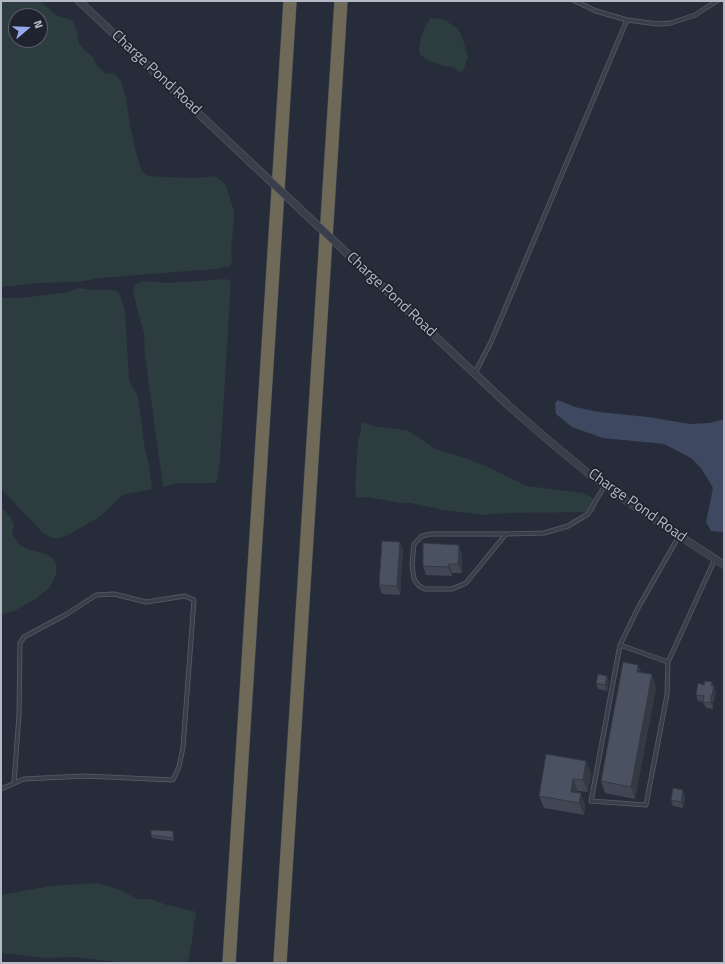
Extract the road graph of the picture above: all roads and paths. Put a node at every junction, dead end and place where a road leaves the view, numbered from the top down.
1 (79, 1) edge
2 (290, 1) edge
3 (341, 1) edge
4 (575, 1) edge
5 (717, 1) edge
6 (627, 20) junction
7 (475, 373) junction
8 (605, 485) junction
9 (506, 534) junction
10 (679, 536) junction
11 (715, 559) junction
12 (724, 565) edge
13 (620, 646) junction
14 (668, 662) junction
15 (14, 783) junction
16 (1, 789) edge
17 (229, 963) edge
18 (280, 963) edge

1 - 7 street, Charge Pond Road, bridge
2 - 17 highway
3 - 18 highway
4 - 6 lane
5 - 6 lane
6 - 7 lane
7 - 8 street, Charge Pond Road
8 - 9 lane
8 - 10 street, Charge Pond Road
9 - 9 lane
10 - 11 street, Charge Pond Road
10 - 13 lane
11 - 12 street, Charge Pond Road
11 - 14 lane
13 - 14 lane
13 - 14 lane
15 - 15 lane
15 - 16 lane

